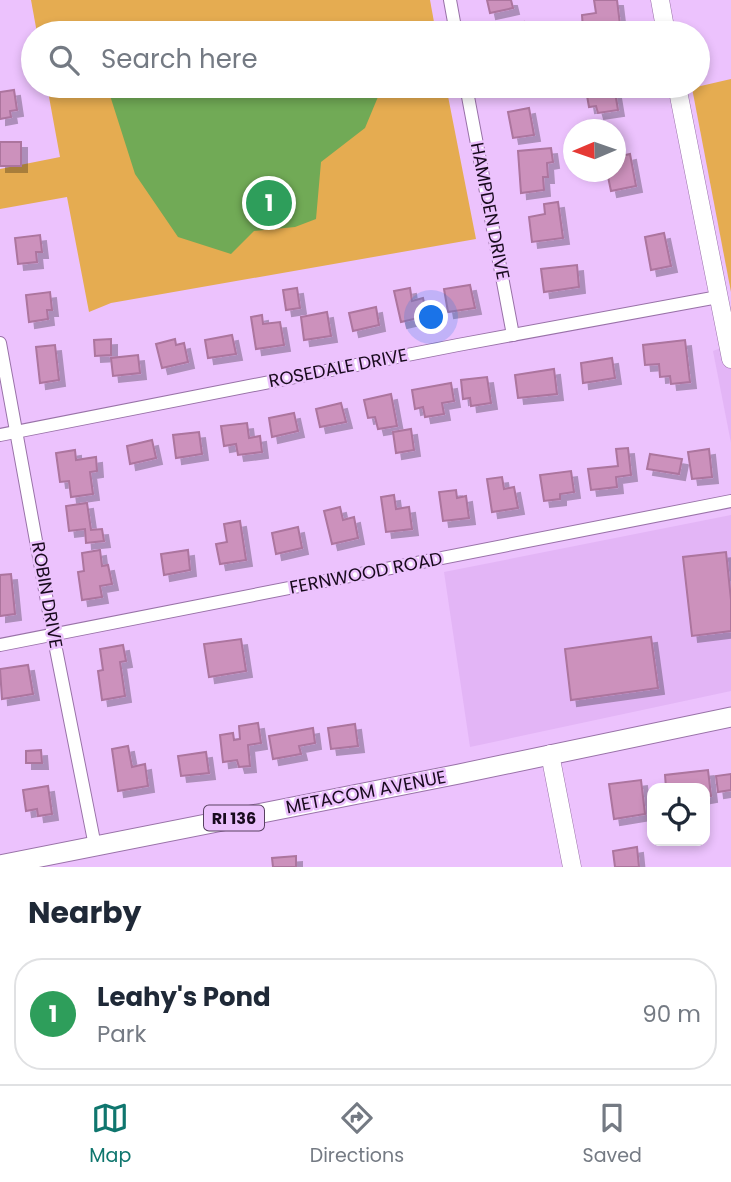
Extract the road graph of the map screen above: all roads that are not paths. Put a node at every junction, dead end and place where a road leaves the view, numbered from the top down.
1 (450, 0) edge
2 (660, 0) edge
3 (454, 21) edge
4 (664, 21) edge
5 (468, 98) edge
6 (679, 98) edge
7 (718, 297) junction
8 (513, 335) junction
9 (0, 343) edge
10 (731, 359) edge
11 (17, 431) junction
12 (0, 435) edge
13 (731, 501) edge
14 (53, 634) junction
15 (0, 645) edge
16 (731, 716) edge
17 (551, 754) junction
18 (95, 846) junction
19 (0, 865) edge
20 (572, 867) edge

1 - 3 street
2 - 4 street
5 - 8 street, HAMPDEN DRIVE
6 - 7 street
7 - 8 street, ROSEDALE DRIVE
7 - 10 street
8 - 11 street, ROSEDALE DRIVE
9 - 11 street, ROBIN DRIVE
11 - 12 street, ROSEDALE DRIVE
11 - 14 street, ROBIN DRIVE
13 - 14 street, FERNWOOD ROAD
14 - 15 street, FERNWOOD ROAD
14 - 18 street, ROBIN DRIVE
16 - 17 main road, METACOM AVENUE / RI 136
17 - 18 main road, METACOM AVENUE / RI 136
17 - 20 street
18 - 19 main road, METACOM AVENUE / RI 136

